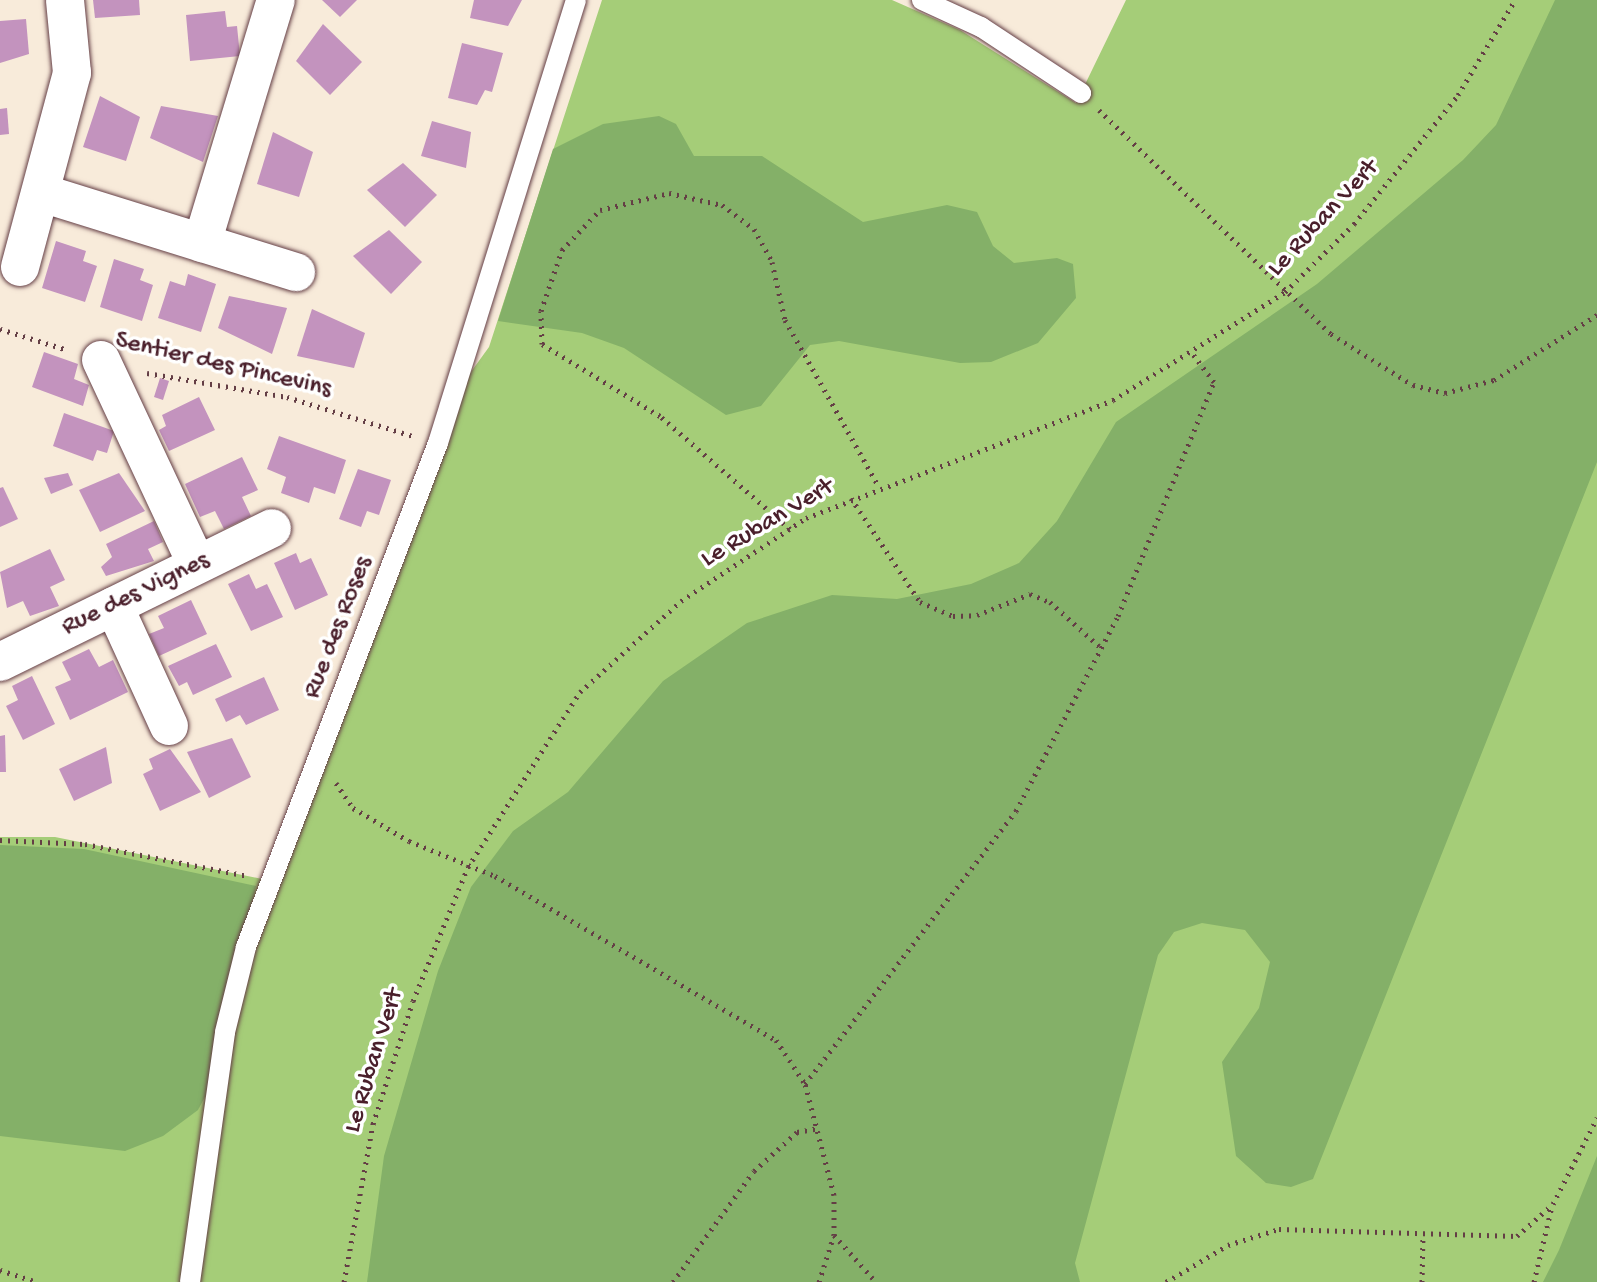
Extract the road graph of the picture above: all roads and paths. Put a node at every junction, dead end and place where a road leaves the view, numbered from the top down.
1 (65, 0) edge
2 (276, 0) edge
3 (576, 0) edge
4 (922, 0) edge
5 (1515, 0) edge
6 (1081, 93) joint
7 (45, 194) junction
8 (202, 243) junction
9 (20, 267) dead end
10 (296, 272) dead end
11 (1285, 292) junction
12 (1597, 315) edge
13 (0, 329) edge
14 (1192, 353) junction
15 (101, 360) junction
16 (438, 443) junction
17 (878, 485) junction
18 (851, 498) junction
19 (272, 528) dead end
20 (790, 529) junction
21 (197, 565) junction
22 (114, 606) junction
23 (1101, 648) junction
24 (0, 662) edge
25 (169, 726) dead end
26 (318, 755) junction
27 (0, 840) edge
28 (468, 867) junction
29 (267, 880) junction
30 (805, 1084) junction
31 (1597, 1118) edge
32 (820, 1128) junction
33 (1553, 1204) junction
34 (834, 1235) junction
35 (1423, 1236) junction
36 (0, 1270) edge
37 (36, 1282) edge
38 (190, 1282) edge
39 (344, 1282) edge
40 (673, 1282) edge
41 (819, 1282) edge
42 (876, 1282) edge
43 (1166, 1282) edge
44 (1422, 1282) edge
45 (1534, 1282) edge

1 - 7 street
2 - 8 street
3 - 16 lane, Rue des Roses
4 - 6 lane
5 - 11 path, Le Ruban Vert
6 - 11 path
7 - 8 street
7 - 9 street
8 - 10 street
11 - 12 path
11 - 14 path, Le Ruban Vert
13 - 15 path, Sentier des Pincevins
14 - 17 path, Le Ruban Vert
14 - 23 path
15 - 16 path, Sentier des Pincevins
15 - 21 street
16 - 26 lane, Rue des Roses
17 - 18 path, Le Ruban Vert
17 - 20 path
18 - 20 path, Le Ruban Vert
18 - 23 path
19 - 21 street, Rue des Vignes
20 - 28 path, Le Ruban Vert
21 - 22 street, Rue des Vignes
22 - 24 street, Rue des Vignes
22 - 25 street
23 - 30 path
26 - 28 path
26 - 29 lane, Rue des Roses
27 - 29 path
28 - 30 path
28 - 39 path, Le Ruban Vert
29 - 38 lane, Rue des Roses
30 - 32 path
31 - 33 path
32 - 34 path
32 - 40 path
33 - 35 path
33 - 45 path
34 - 41 path
34 - 42 path
35 - 43 path
35 - 44 path
36 - 37 path

